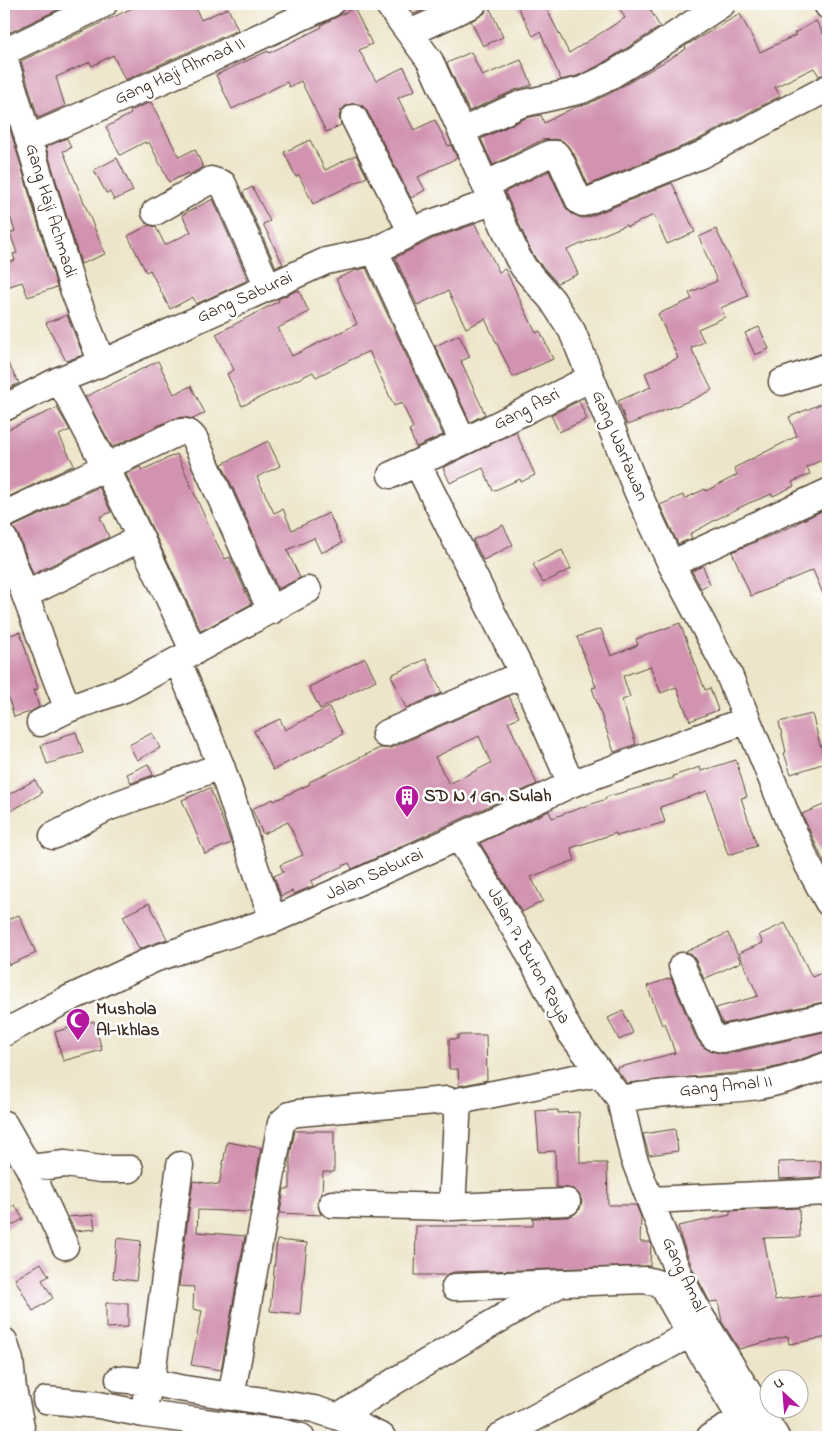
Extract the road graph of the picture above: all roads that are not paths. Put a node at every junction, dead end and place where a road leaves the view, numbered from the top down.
1 (104, 4) edge
2 (330, 4) edge
3 (388, 4) edge
4 (473, 4) edge
5 (722, 4) edge
6 (410, 33) junction
7 (4, 52) edge
8 (4, 57) edge
9 (828, 88) edge
10 (354, 118) dead end
11 (462, 131) junction
12 (28, 139) junction
13 (488, 193) junction
14 (155, 212) dead end
15 (411, 231) junction
16 (375, 251) junction
17 (268, 287) junction
18 (102, 362) junction
19 (828, 366) edge
20 (591, 378) junction
21 (59, 380) junction
22 (782, 382) dead end
23 (4, 408) edge
24 (463, 442) junction
25 (418, 463) junction
26 (105, 468) junction
27 (392, 475) dead end
28 (828, 492) edge
29 (4, 515) edge
30 (4, 538) edge
31 (141, 538) junction
32 (671, 564) junction
33 (308, 590) dead end
34 (26, 595) junction
35 (271, 610) junction
36 (186, 656) junction
37 (523, 674) junction
38 (68, 709) junction
39 (747, 720) junction
40 (40, 723) dead end
41 (384, 734) dead end
42 (220, 766) junction
43 (571, 784) junction
44 (53, 836) dead end
45 (459, 837) junction
46 (828, 902) edge
47 (274, 920) junction
48 (682, 966) dead end
49 (828, 1016) edge
50 (4, 1033) edge
51 (828, 1065) edge
52 (600, 1073) junction
53 (620, 1098) junction
54 (447, 1100) dead end
55 (4, 1124) edge
56 (180, 1165) dead end
57 (29, 1168) junction
58 (130, 1169) dead end
59 (828, 1192) edge
60 (650, 1200) junction
61 (567, 1202) dead end
62 (332, 1204) dead end
63 (452, 1207) junction
64 (65, 1246) dead end
65 (561, 1283) junction
66 (455, 1287) dead end
67 (690, 1334) junction
68 (4, 1341) edge
69 (119, 1379) dead end
70 (151, 1382) junction
71 (8, 1386) edge
72 (230, 1397) junction
73 (46, 1400) dead end
74 (144, 1414) junction
75 (339, 1417) junction
76 (747, 1428) edge
77 (12, 1437) edge
78 (301, 1437) edge
79 (382, 1437) edge
80 (499, 1437) edge
81 (710, 1437) edge
82 (776, 1437) edge

1 - 7 street
2 - 12 street, Gang Haji Ahmad II
3 - 6 street, Gang Wartawan
4 - 6 street
5 - 11 street
6 - 11 street, Gang Wartawan
8 - 12 street, Gang Haji Achmadi
9 - 13 street, Gang Saburai
10 - 15 street
11 - 13 street, Gang Wartawan
12 - 18 street, Gang Haji Achmadi
13 - 15 street, Gang Saburai
13 - 20 street, Gang Wartawan
14 - 17 street
15 - 16 street, Gang Saburai
16 - 17 street, Gang Saburai
16 - 24 street
17 - 18 street, Gang Saburai
18 - 21 street, Gang Saburai
19 - 22 street
20 - 24 street, Gang Asri
20 - 32 street, Gang Wartawan
21 - 23 street, Gang Saburai
21 - 26 street
24 - 25 street, Gang Asri
25 - 27 street, Gang Asri
25 - 37 street
26 - 29 street
26 - 31 street
26 - 35 street
28 - 32 street
30 - 34 street
31 - 34 street
31 - 36 street
32 - 39 street, Gang Wartawan
33 - 35 street
34 - 38 street
35 - 36 street
36 - 38 street
36 - 42 street
37 - 41 street
37 - 43 street
38 - 40 street
39 - 43 street, Jalan Saburai
39 - 46 street, Gang Wartawan
42 - 44 street
42 - 47 street
43 - 45 street, Jalan Saburai
45 - 47 street, Jalan Saburai
45 - 52 street, Jalan P. Buton Raya
47 - 50 street, Jalan Saburai
48 - 49 street
51 - 53 street, Gang Amal II
52 - 53 street, Jalan P. Buton Raya
52 - 63 street
53 - 60 street, Gang Amal
54 - 72 street
55 - 57 street
56 - 70 street
57 - 58 street
57 - 64 street
59 - 60 street
60 - 82 street, Gang Amal
61 - 63 street
62 - 63 street
65 - 66 street
65 - 67 street
65 - 75 street
67 - 76 street
67 - 80 street
68 - 71 street
69 - 70 street
70 - 72 street
70 - 74 street
71 - 77 street
72 - 75 street
73 - 74 street
74 - 78 street
75 - 79 street
76 - 81 street

